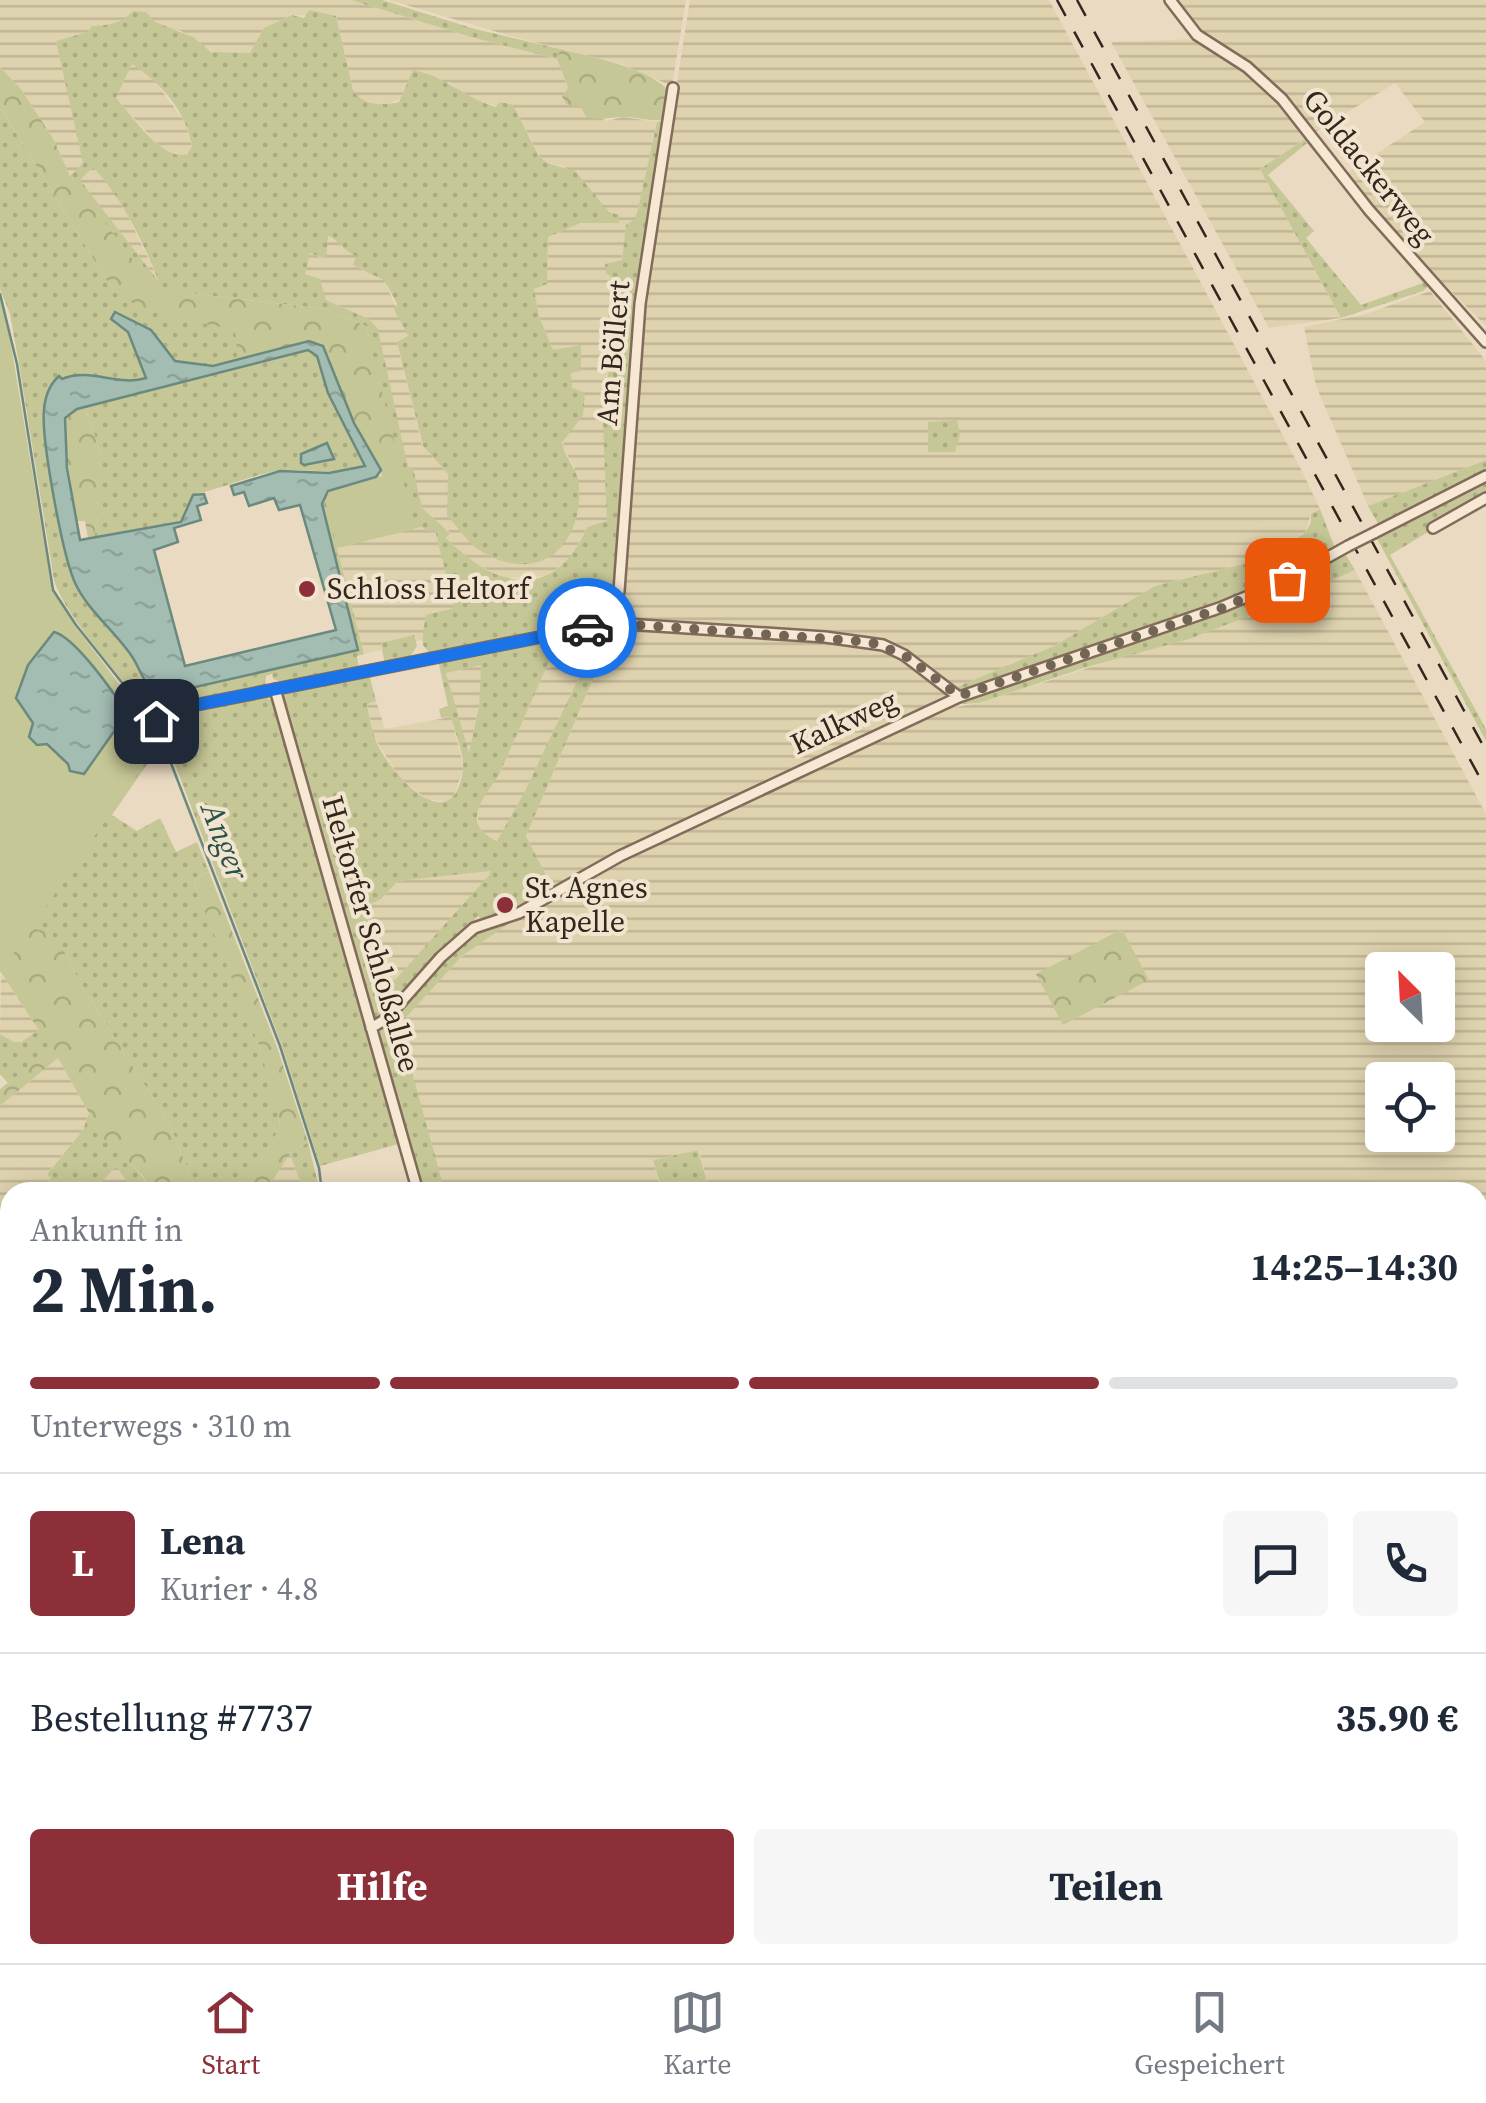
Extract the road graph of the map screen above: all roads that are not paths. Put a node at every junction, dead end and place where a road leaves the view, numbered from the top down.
1 (1170, 0) edge
2 (673, 88) dead end
3 (1486, 342) edge
4 (1486, 476) edge
5 (1486, 498) edge
6 (1433, 528) dead end
7 (611, 623) junction
8 (275, 689) junction
9 (959, 696) junction
10 (156, 721) dead end
11 (372, 1028) junction
12 (415, 1182) edge

1 - 3 street, Goldackerweg
2 - 7 street, Am Böllert
4 - 9 street, Kalkweg, bridge
5 - 6 street
7 - 8 street
7 - 9 street
8 - 10 street
8 - 11 street, Heltorfer Schloßallee
9 - 11 street, Kalkweg
11 - 12 street, Heltorfer Schloßallee

